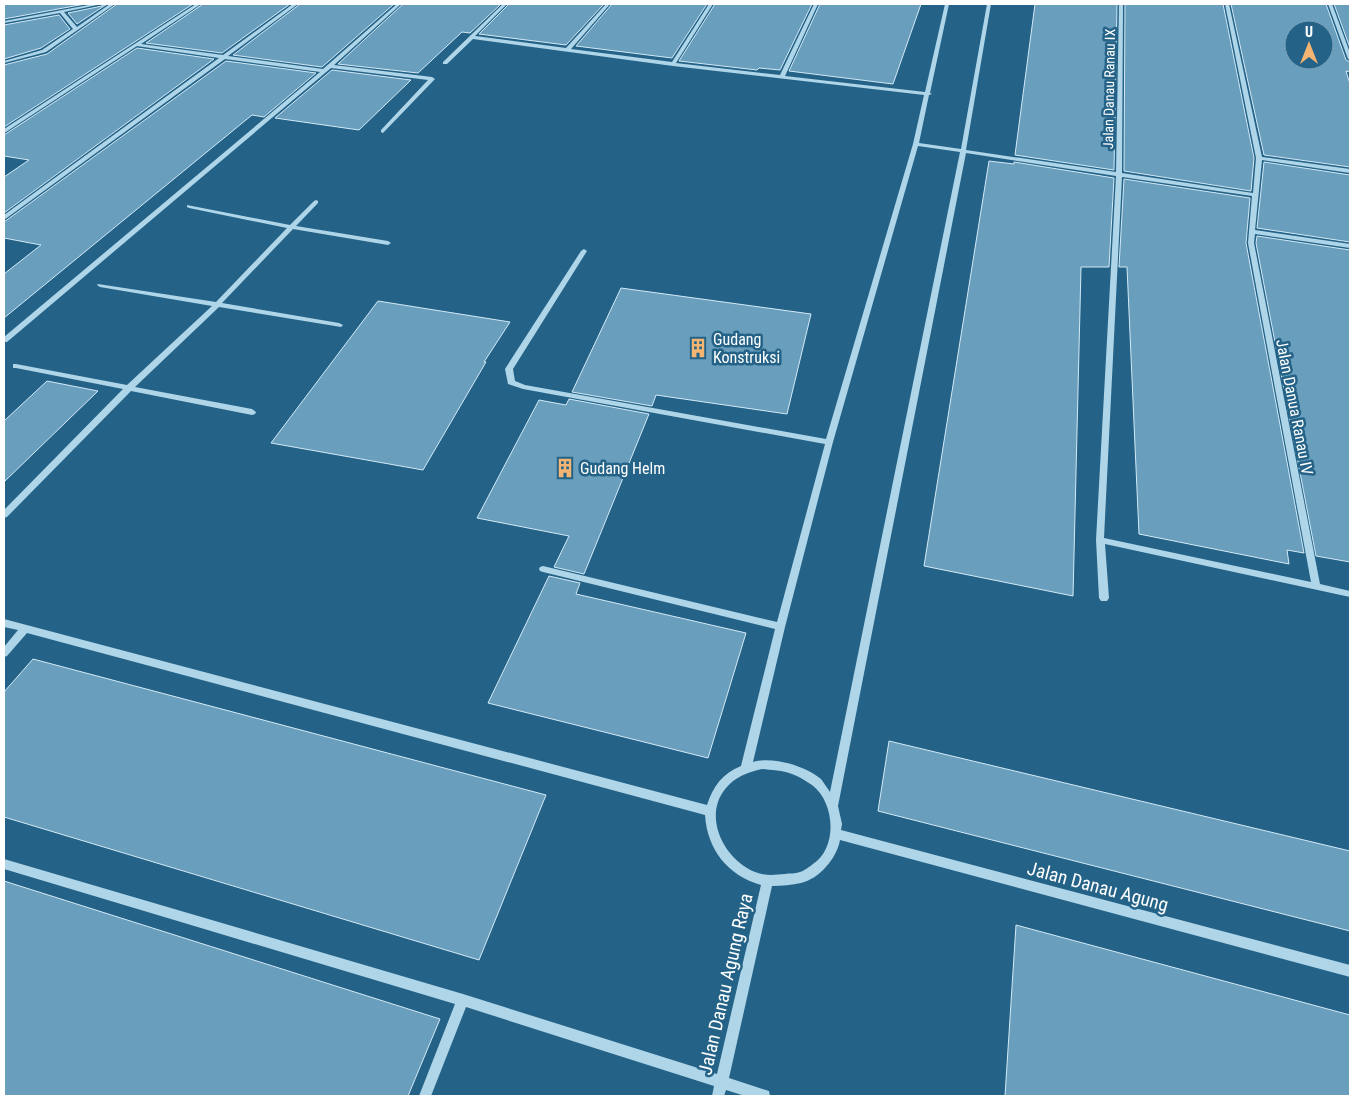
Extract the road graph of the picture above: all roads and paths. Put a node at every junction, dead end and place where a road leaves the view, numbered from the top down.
1 (100, 4) edge
2 (113, 4) edge
3 (199, 4) edge
4 (296, 4) edge
5 (398, 4) edge
6 (505, 4) edge
7 (608, 4) edge
8 (711, 4) edge
9 (816, 4) edge
10 (948, 4) edge
11 (989, 4) edge
12 (1121, 4) edge
13 (1227, 4) edge
14 (1330, 4) edge
15 (61, 11) junction
16 (4, 22) edge
17 (76, 29) junction
18 (471, 37) junction
19 (138, 45) junction
20 (568, 49) junction
21 (224, 57) junction
22 (1350, 58) edge
23 (4, 62) edge
24 (445, 63) dead end
25 (673, 64) junction
26 (330, 66) junction
27 (324, 72) junction
28 (782, 76) junction
29 (929, 94) junction
30 (4, 130) edge
31 (383, 131) dead end
32 (916, 144) junction
33 (963, 152) junction
34 (1258, 158) junction
35 (1350, 171) edge
36 (1119, 175) junction
37 (1256, 195) junction
38 (316, 202) dead end
39 (189, 206) dead end
40 (4, 218) edge
41 (291, 227) junction
42 (1253, 232) junction
43 (388, 244) dead end
44 (1350, 246) edge
45 (584, 252) dead end
46 (100, 285) dead end
47 (218, 304) junction
48 (339, 325) dead end
49 (4, 340) edge
50 (16, 366) dead end
51 (129, 388) junction
52 (252, 412) dead end
53 (829, 442) junction
54 (4, 514) edge
55 (1100, 540) junction
56 (543, 569) dead end
57 (1316, 587) junction
58 (1350, 594) edge
59 (1104, 598) dead end
60 (4, 623) edge
61 (780, 627) junction
62 (25, 629) junction
63 (4, 652) edge
64 (746, 768) junction
65 (833, 805) junction
66 (711, 811) junction
67 (837, 834) junction
68 (4, 864) edge
69 (768, 881) junction
70 (1350, 971) edge
71 (463, 1000) junction
72 (721, 1083) junction
73 (425, 1096) edge
74 (718, 1096) edge
75 (764, 1096) edge

1 - 15 street
2 - 17 street
3 - 19 street
4 - 21 street
5 - 26 street
6 - 18 street
7 - 20 street
8 - 25 street
9 - 28 street
10 - 29 street
11 - 33 street
12 - 36 street, Jalan Danau Ranau IX
13 - 34 street
14 - 22 street
15 - 16 street
15 - 17 street
17 - 23 street
18 - 20 street
18 - 24 street
19 - 21 street
19 - 30 street
20 - 25 street
21 - 27 street
21 - 40 street
25 - 28 street
26 - 27 street
26 - 31 street
27 - 49 street
28 - 29 street
29 - 32 street
32 - 33 street
32 - 53 street
33 - 36 street
33 - 65 street
34 - 35 street
34 - 37 street
36 - 37 street
36 - 55 street, Jalan Danau Ranau IX
37 - 42 street
38 - 41 street
39 - 41 street
41 - 43 street
41 - 47 street
42 - 44 street
42 - 57 street, Jalan Danua Ranau IV
45 - 53 street
46 - 47 street
47 - 48 street
47 - 51 street
50 - 51 street
51 - 52 street
51 - 54 street
53 - 61 street
55 - 57 street
55 - 59 street, Jalan Danau Ranau IX
56 - 61 street
57 - 58 street
60 - 62 street
61 - 64 street
62 - 63 street
62 - 66 street
64 - 65 street
64 - 66 street
65 - 67 street
66 - 69 street
67 - 69 street
67 - 70 street, Jalan Danau Agung
68 - 71 street
69 - 72 street, Jalan Danau Agung Raya
71 - 72 street
71 - 73 street
72 - 74 street, Jalan Danau Agung Raya
72 - 75 street

